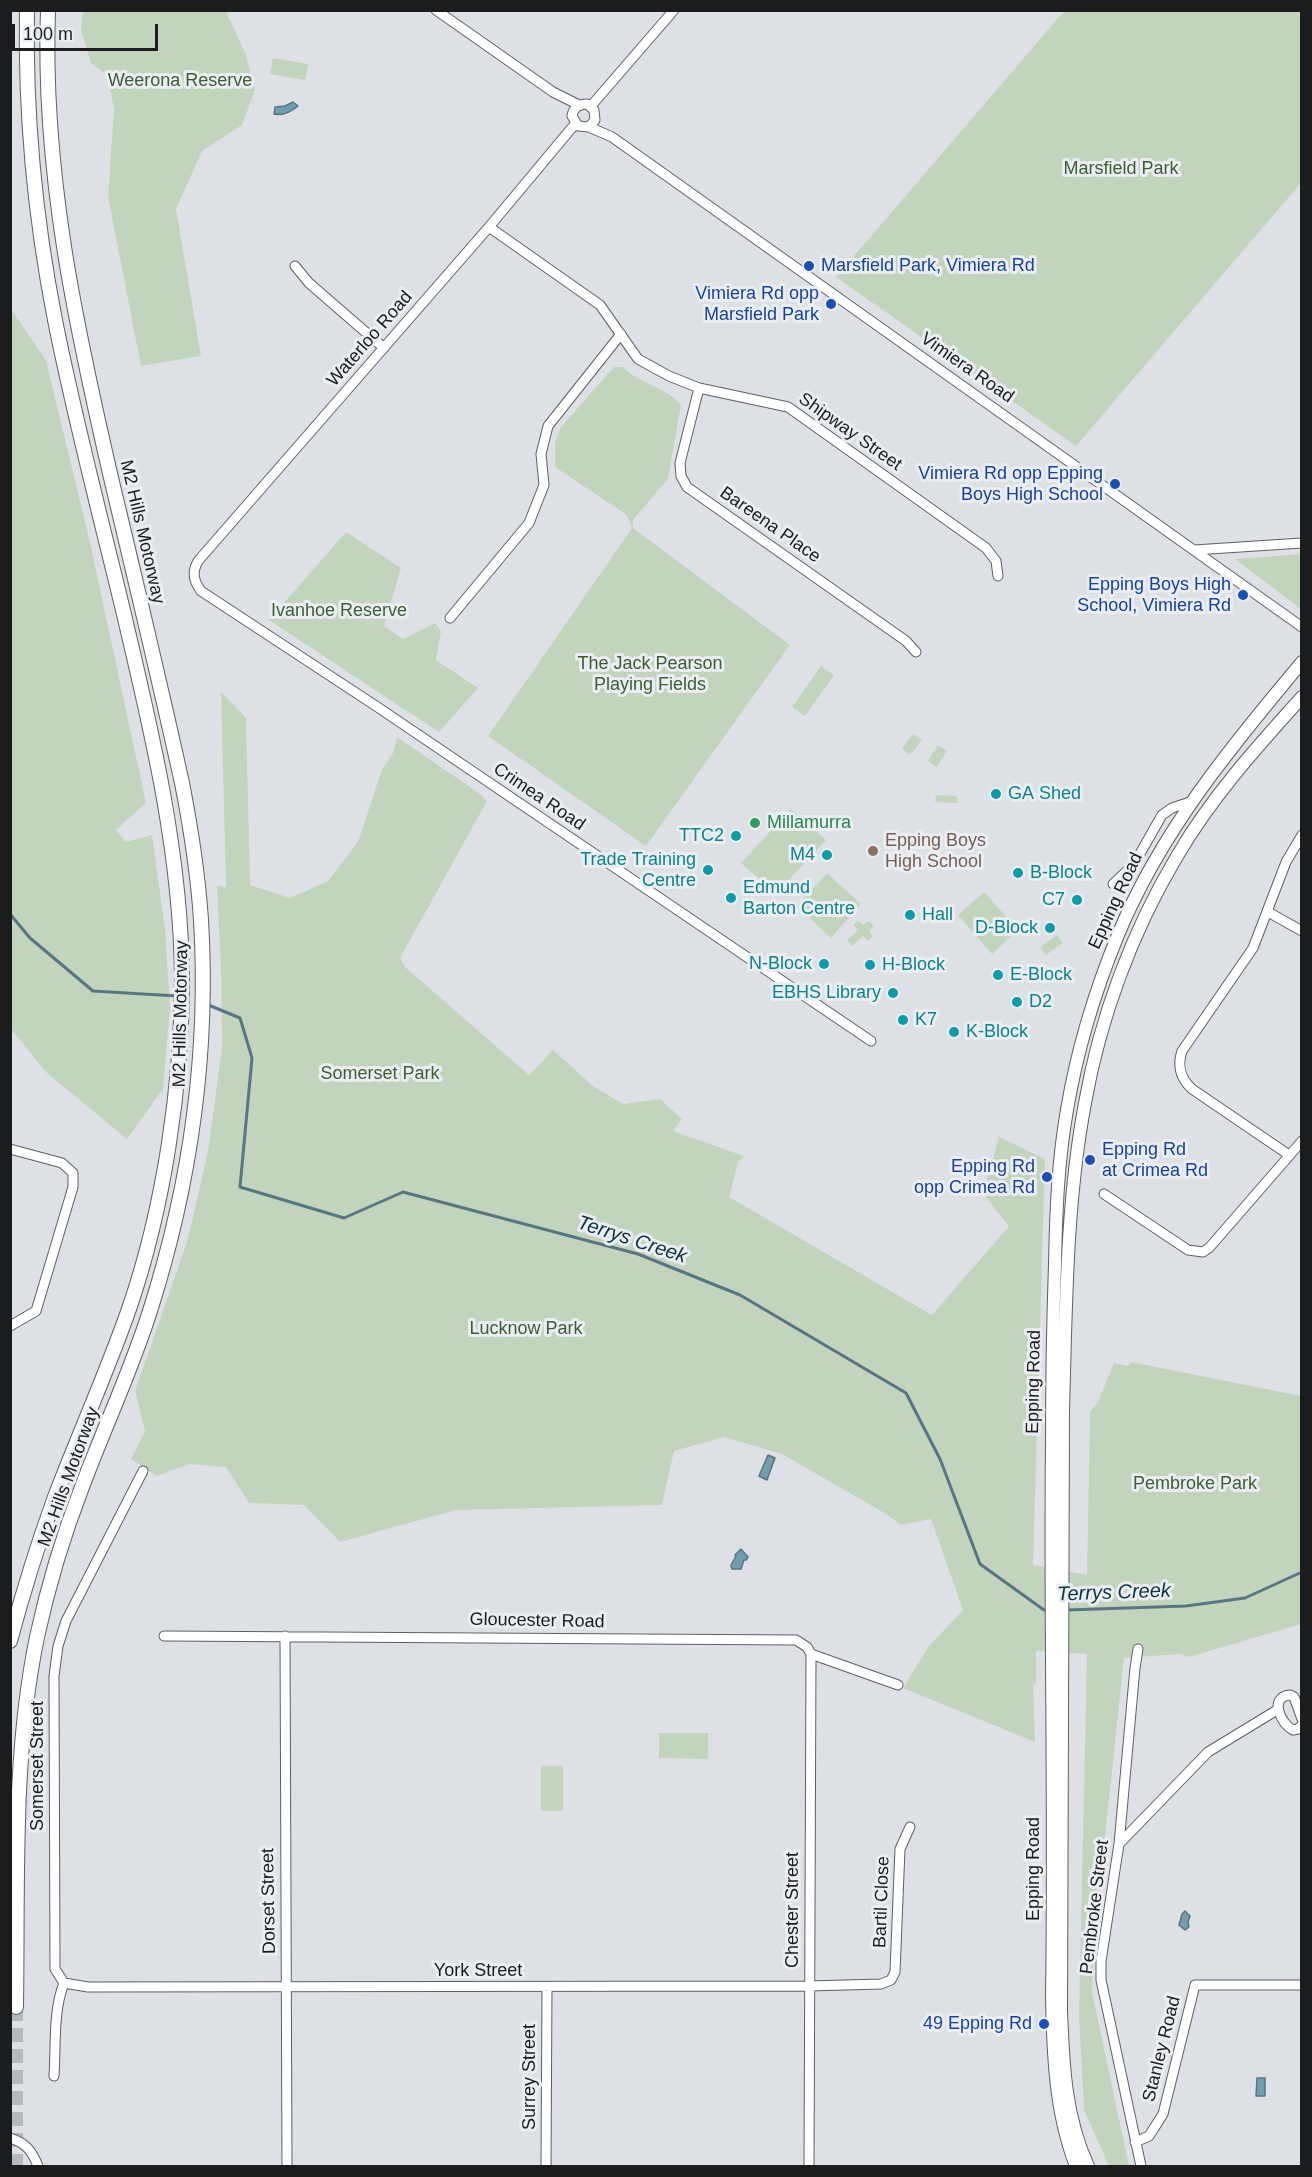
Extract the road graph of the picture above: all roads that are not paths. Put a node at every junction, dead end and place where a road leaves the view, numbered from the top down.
1 (27, 10) edge
2 (48, 10) edge
3 (436, 10) edge
4 (674, 10) edge
5 (591, 106) junction
6 (576, 109) junction
7 (592, 123) junction
8 (575, 124) junction
9 (489, 227) junction
10 (295, 266) dead end
11 (621, 334) junction
12 (384, 348) junction
13 (699, 388) junction
14 (1302, 543) edge
15 (1194, 550) junction
16 (998, 576) dead end
17 (193, 577) joint
18 (450, 618) dead end
19 (1302, 627) edge
20 (916, 652) dead end
21 (1302, 662) edge
22 (1302, 697) edge
23 (1190, 802) junction
24 (1302, 835) edge
25 (1113, 884) dead end
26 (1268, 912) junction
27 (1302, 931) edge
28 (871, 1041) dead end
29 (1302, 1141) edge
30 (10, 1149) edge
31 (1289, 1155) junction
32 (1104, 1194) dead end
33 (10, 1326) edge
34 (143, 1471) dead end
35 (1056, 1565) junction
36 (164, 1636) dead end
37 (285, 1636) junction
38 (10, 1641) edge
39 (1138, 1649) dead end
40 (811, 1654) junction
41 (1057, 1660) junction
42 (898, 1685) dead end
43 (1277, 1710) junction
44 (1302, 1719) edge
45 (1302, 1725) edge
46 (910, 1827) dead end
47 (1119, 1844) junction
48 (891, 1980) joint
49 (64, 1983) junction
50 (809, 1986) junction
51 (1302, 1986) edge
52 (547, 1987) junction
53 (287, 1988) junction
54 (16, 2007) dead end
55 (54, 2076) dead end
56 (10, 2139) edge
57 (1135, 2142) junction
58 (38, 2166) edge
59 (287, 2166) edge
60 (546, 2166) edge
61 (809, 2166) edge
62 (1076, 2166) edge
63 (1088, 2166) edge
64 (1141, 2166) edge

1 - 38 highway, M2 Hills Motorway
2 - 54 highway, M2 Hills Motorway
3 - 6 street
4 - 5 street
5 - 6 street
5 - 7 street
6 - 8 street
7 - 8 street
7 - 15 street, Vimiera Road
8 - 9 street, Waterloo Road
9 - 11 street, Shipway Street
9 - 12 street, Waterloo Road
10 - 12 street
11 - 13 street, Shipway Street
11 - 18 street
12 - 17 street, Waterloo Road
13 - 16 street, Shipway Street
13 - 20 street, Bareena Place
14 - 15 street
15 - 19 street, Vimiera Road
17 - 28 street, Crimea Road
21 - 23 main road, Epping Road
22 - 35 main road, Epping Road
23 - 25 street
23 - 35 main road, Epping Road
24 - 26 street
26 - 27 street
26 - 31 street
29 - 31 street
30 - 33 street
31 - 32 street
34 - 49 street, Somerset Street
35 - 41 main road, Epping Road
36 - 37 street, Gloucester Road
37 - 40 street, Gloucester Road
37 - 53 street, Dorset Street
39 - 47 street, Pembroke Street
40 - 42 street, Gloucester Road
40 - 50 street, Chester Street
41 - 62 main road, Epping Road
41 - 63 main road, Epping Road
43 - 44 street
43 - 45 street
43 - 47 street
46 - 48 street, Bartil Close
47 - 57 street, Pembroke Street
48 - 50 street, York Street
49 - 53 street, York Street
49 - 55 street
50 - 52 street, York Street
50 - 61 street, Chester Street
51 - 57 street, Stanley Road
52 - 53 street, York Street
52 - 60 street, Surrey Street
53 - 59 street, Dorset Street
56 - 58 street
57 - 64 street, Pembroke Street

